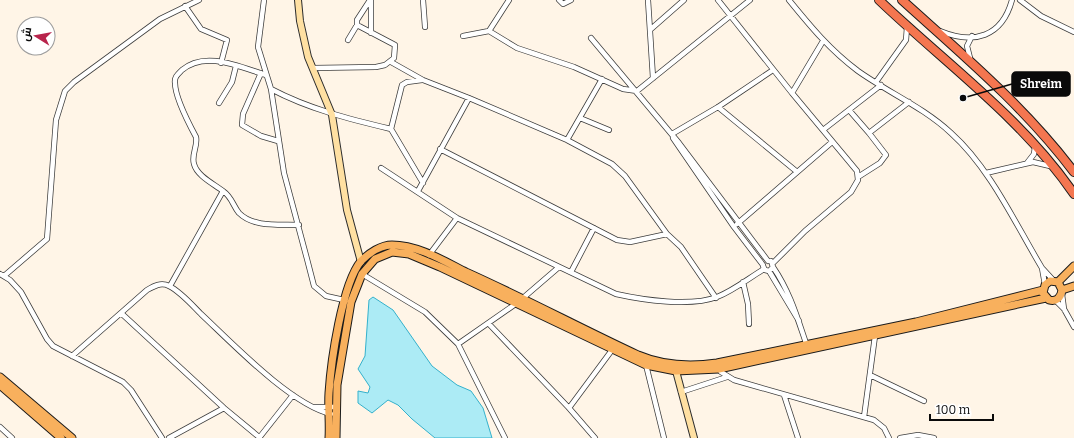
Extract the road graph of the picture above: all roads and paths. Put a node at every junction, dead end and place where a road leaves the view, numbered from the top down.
1 (199, 0) edge
2 (264, 0) edge
3 (298, 0) edge
4 (371, 0) edge
5 (423, 0) edge
6 (509, 0) edge
7 (560, 0) edge
8 (571, 0) edge
9 (648, 0) edge
10 (684, 0) edge
11 (718, 0) edge
12 (750, 0) edge
13 (789, 0) edge
14 (879, 0) edge
15 (902, 0) edge
16 (1012, 0) edge
17 (1020, 0) edge
18 (186, 6) junction
19 (730, 15) junction
20 (357, 26) junction
21 (425, 27) dead end
22 (907, 27) junction
23 (934, 28) junction
24 (651, 29) junction
25 (489, 32) junction
26 (1074, 32) edge
27 (371, 33) junction
28 (917, 35) junction
29 (463, 36) dead end
30 (972, 36) junction
31 (591, 38) dead end
32 (348, 40) dead end
33 (906, 40) junction
34 (823, 41) junction
35 (391, 62) junction
36 (221, 63) junction
37 (972, 63) junction
38 (236, 66) junction
39 (313, 68) junction
40 (773, 70) junction
41 (264, 74) junction
42 (653, 78) junction
43 (602, 79) junction
44 (423, 80) junction
45 (876, 82) junction
46 (881, 86) junction
47 (271, 89) junction
48 (637, 91) junction
49 (792, 93) junction
50 (469, 98) junction
51 (909, 102) junction
52 (219, 103) dead end
53 (718, 107) junction
54 (849, 110) junction
55 (332, 115) junction
56 (580, 118) junction
57 (391, 129) junction
58 (609, 130) dead end
59 (823, 130) junction
60 (869, 133) junction
61 (672, 134) junction
62 (567, 140) junction
63 (278, 141) junction
64 (832, 142) junction
65 (1035, 146) junction
66 (440, 149) junction
67 (1026, 164) junction
68 (381, 168) dead end
69 (1055, 169) junction
70 (796, 171) junction
71 (1074, 172) edge
72 (986, 173) junction
73 (858, 177) junction
74 (422, 183) junction
75 (224, 191) junction
76 (418, 191) junction
77 (1074, 194) edge
78 (457, 218) junction
79 (739, 222) junction
80 (299, 225) junction
81 (734, 227) junction
82 (594, 228) junction
83 (667, 234) junction
84 (357, 252) junction
85 (429, 254) junction
86 (368, 255) junction
87 (361, 262) junction
88 (771, 263) junction
89 (442, 264) junction
90 (1074, 266) edge
91 (559, 267) junction
92 (765, 268) junction
93 (1042, 268) junction
94 (571, 272) junction
95 (362, 274) junction
96 (2, 275) edge
97 (743, 282) junction
98 (1056, 282) junction
99 (170, 286) junction
100 (1074, 286) edge
101 (1044, 287) junction
102 (1062, 292) junction
103 (716, 298) junction
104 (1046, 298) junction
105 (344, 300) junction
106 (520, 300) junction
107 (1055, 300) junction
108 (1064, 309) junction
109 (121, 313) junction
110 (799, 321) junction
111 (489, 324) junction
112 (749, 324) dead end
113 (1074, 327) edge
114 (875, 336) junction
115 (458, 344) junction
116 (808, 347) junction
117 (612, 350) junction
118 (72, 356) junction
119 (646, 365) junction
120 (718, 366) junction
121 (676, 371) junction
122 (870, 375) junction
123 (727, 377) junction
124 (0, 378) edge
125 (0, 385) edge
126 (681, 392) junction
127 (293, 395) junction
128 (784, 395) junction
129 (924, 401) dead end
130 (332, 406) junction
131 (313, 407) junction
132 (224, 408) junction
133 (569, 408) junction
134 (333, 415) junction
135 (864, 416) junction
136 (0, 426) edge
137 (592, 437) edge
138 (12, 438) edge
139 (61, 438) edge
140 (72, 438) edge
141 (162, 438) edge
142 (169, 438) edge
143 (259, 438) edge
144 (329, 438) edge
145 (336, 438) edge
146 (505, 438) edge
147 (664, 438) edge
148 (694, 438) edge
149 (798, 438) edge
150 (889, 438) edge
151 (900, 438) edge
152 (934, 438) edge

1 - 18 street
2 - 41 street
3 - 39 street
4 - 20 street
4 - 27 street
5 - 21 street
6 - 25 street
7 - 8 street
9 - 24 street
10 - 24 street
11 - 19 street
12 - 19 street
13 - 34 street
14 - 22 highway
15 - 23 highway
16 - 30 street
17 - 26 street
18 - 36 street
18 - 96 street
19 - 40 street
19 - 42 street
20 - 27 street
20 - 32 street
22 - 28 highway
22 - 33 street
23 - 30 street
23 - 37 highway
24 - 42 street
25 - 29 street
25 - 43 street
27 - 35 street
28 - 33 street
28 - 65 highway
30 - 37 street
31 - 48 street
33 - 45 street
34 - 45 street
34 - 49 street
35 - 39 street
35 - 44 street
36 - 38 street
36 - 75 street
37 - 71 highway
38 - 41 street
38 - 52 street
39 - 55 street
40 - 49 street
40 - 53 street
41 - 47 street
41 - 63 street
42 - 48 street
43 - 48 street
43 - 56 street
44 - 50 street
44 - 57 street
45 - 46 street
46 - 51 street
46 - 54 street
47 - 55 street
47 - 63 street
48 - 61 street
49 - 59 street
50 - 62 street
50 - 66 street
51 - 60 street
51 - 72 street
53 - 61 street
53 - 70 street
54 - 59 street
54 - 60 street
55 - 57 street
55 - 84 street
56 - 58 street
56 - 62 street
57 - 74 street
59 - 64 street
60 - 73 street
61 - 79 street
61 - 81 street
62 - 83 street
63 - 80 street
64 - 70 street
64 - 73 street
65 - 67 street
65 - 69 highway
66 - 74 street
66 - 82 street
67 - 69 street
67 - 72 street
68 - 76 street
69 - 77 highway
70 - 79 street
72 - 93 street
73 - 88 street
74 - 76 street
75 - 80 street
75 - 99 street
76 - 78 street
78 - 85 street
78 - 91 street
79 - 81 street
79 - 88 street
80 - 105 street
81 - 92 street
82 - 83 street
82 - 94 street
83 - 103 street
84 - 86 street
84 - 87 street
85 - 86 main road
85 - 89 main road
86 - 87 main road
87 - 105 main road
88 - 92 street
88 - 92 street
88 - 110 street
89 - 95 main road
89 - 106 main road
90 - 98 main road
91 - 94 street
91 - 106 street
92 - 97 street
92 - 110 street
93 - 98 street
93 - 101 street
94 - 103 street
95 - 115 street
95 - 130 main road
96 - 118 street
97 - 103 street
97 - 112 street
98 - 101 main road
98 - 102 main road
99 - 109 street
99 - 127 street
100 - 102 main road
101 - 104 main road
101 - 116 main road
102 - 107 main road
102 - 108 street
104 - 107 main road
104 - 114 main road
105 - 130 main road
106 - 111 street
106 - 117 main road
106 - 120 main road
107 - 108 street
108 - 113 street
109 - 118 street
109 - 132 street
110 - 116 street
111 - 115 street
111 - 133 street
114 - 116 main road
114 - 122 street
115 - 146 street
116 - 120 main road
117 - 119 main road
117 - 133 street
118 - 141 street
119 - 121 main road
119 - 147 street
120 - 121 main road
120 - 123 street
121 - 126 street
122 - 129 street
122 - 135 street
123 - 126 street
123 - 128 street
124 - 140 main road
125 - 139 main road
126 - 148 street
127 - 131 street
127 - 143 street
128 - 135 street
128 - 149 street
130 - 131 street
130 - 134 main road
131 - 134 street
132 - 142 street
132 - 143 street
133 - 137 street
134 - 144 main road
134 - 145 main road
135 - 150 street
136 - 138 street
151 - 152 street

